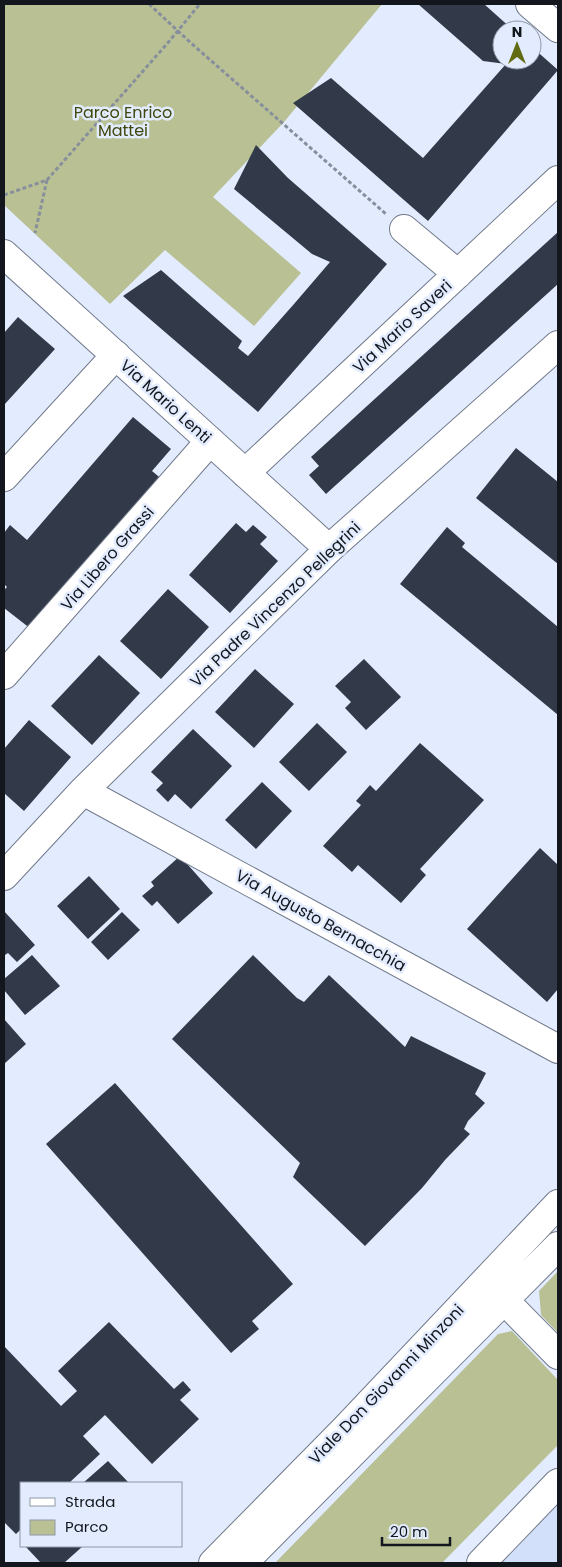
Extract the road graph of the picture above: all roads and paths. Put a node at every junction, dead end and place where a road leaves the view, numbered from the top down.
1 (148, 4) edge
2 (200, 4) edge
3 (530, 4) edge
4 (558, 28) edge
5 (178, 31) junction
6 (48, 180) junction
7 (558, 180) edge
8 (4, 195) edge
9 (404, 229) joint
10 (34, 233) dead end
11 (4, 254) edge
12 (458, 274) junction
13 (558, 345) edge
14 (116, 355) junction
15 (210, 441) junction
16 (246, 473) junction
17 (4, 477) edge
18 (329, 549) junction
19 (8, 660) edge
20 (83, 791) junction
21 (4, 876) edge
22 (558, 1049) edge
23 (558, 1204) edge
24 (558, 1246) edge
25 (505, 1300) junction
26 (558, 1355) edge
27 (558, 1483) edge
28 (213, 1563) edge
29 (243, 1563) edge
30 (481, 1563) edge

1 - 5 path
2 - 5 path
3 - 4 street
5 - 6 path
5 - 9 path
6 - 8 path
6 - 10 path
7 - 12 street, Via Mario Saveri
9 - 12 street
11 - 14 street, Via Mario Lenti
12 - 16 street, Via Mario Saveri
13 - 18 street, Via Padre Vincenzo Pellegrini
14 - 15 street, Via Mario Lenti
14 - 17 street
15 - 16 street, Via Mario Lenti
15 - 19 street, Via Libero Grassi
16 - 18 street, Via Mario Lenti
18 - 20 street, Via Padre Vincenzo Pellegrini
20 - 21 street, Via Padre Vincenzo Pellegrini
20 - 22 street, Via Augusto Bernacchia
23 - 28 street, Viale Don Giovanni Minzoni
24 - 25 street, Viale Don Giovanni Minzoni
25 - 26 street
25 - 29 street, Viale Don Giovanni Minzoni
27 - 30 street

